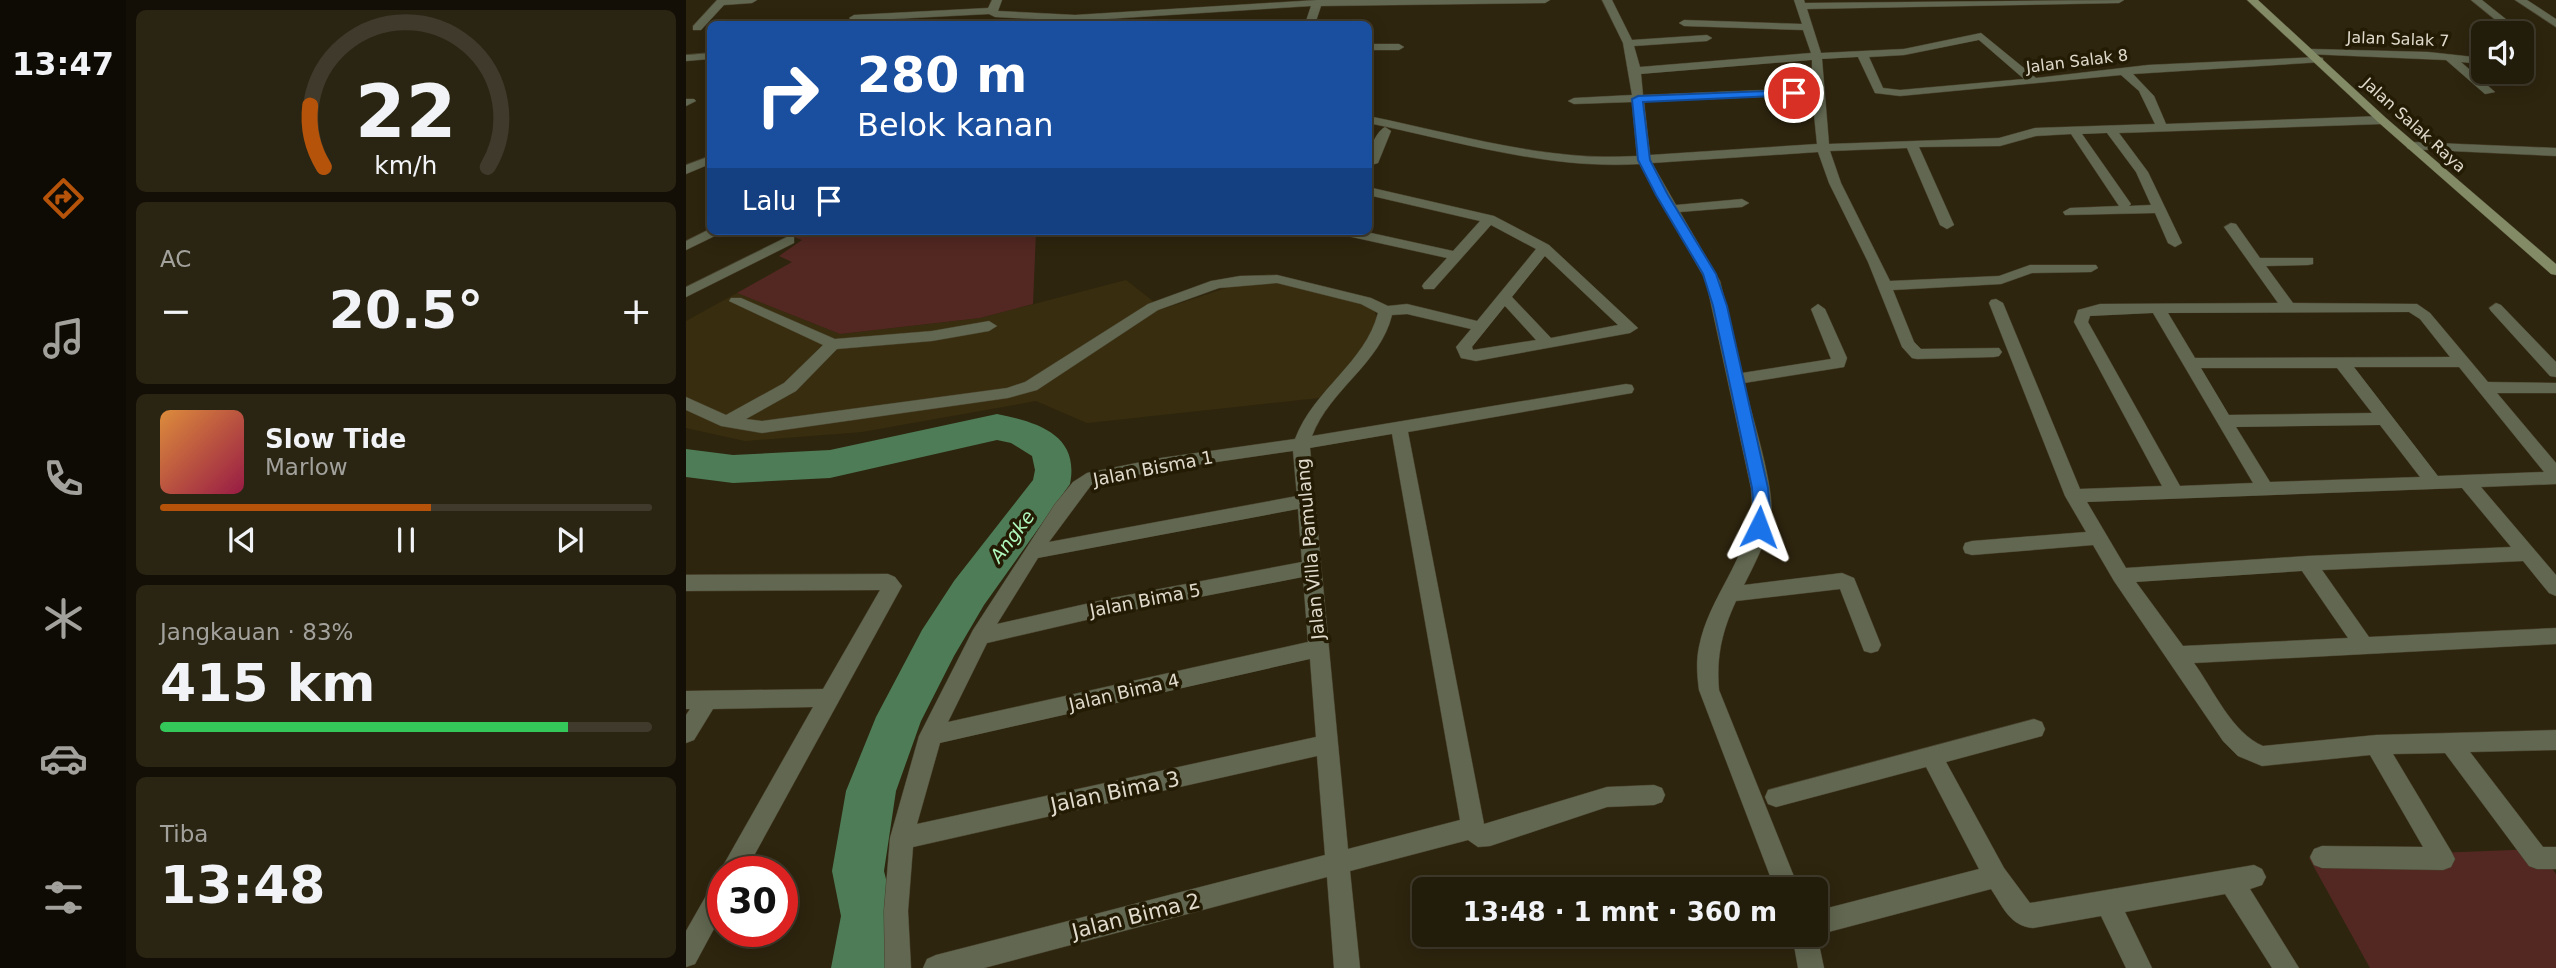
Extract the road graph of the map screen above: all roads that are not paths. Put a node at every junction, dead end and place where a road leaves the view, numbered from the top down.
1 (752, 0) edge
2 (1545, 0) edge
3 (1607, 0) edge
4 (2119, 0) edge
5 (2252, 0) edge
6 (2476, 0) edge
7 (2520, 0) edge
8 (722, 1) edge
9 (1278, 3) edge
10 (1317, 3) junction
11 (1799, 3) edge
12 (994, 5) edge
13 (855, 18) dead end
14 (974, 21) edge
15 (1080, 21) edge
16 (1311, 21) edge
17 (2503, 21) edge
18 (1684, 23) dead end
19 (2556, 24) edge
20 (1806, 27) junction
21 (691, 28) edge
22 (1707, 38) dead end
23 (1628, 43) junction
24 (1399, 47) dead end
25 (1372, 51) edge
26 (1862, 54) junction
27 (707, 56) edge
28 (1817, 56) junction
29 (2315, 56) junction
30 (2449, 57) junction
31 (686, 58) edge
32 (2471, 60) edge
33 (1634, 71) junction
34 (2123, 72) junction
35 (2034, 82) junction
36 (1819, 91) junction
37 (2488, 92) dead end
38 (1638, 99) junction
39 (1574, 101) dead end
40 (1372, 120) edge
41 (2382, 120) junction
42 (2162, 128) junction
43 (2111, 130) junction
44 (1385, 131) dead end
45 (2075, 132) junction
46 (1911, 144) junction
47 (2412, 146) junction
48 (1823, 147) junction
49 (2556, 152) edge
50 (1644, 160) junction
51 (707, 161) edge
52 (1372, 163) edge
53 (686, 170) edge
54 (1372, 192) edge
55 (1742, 203) dead end
56 (2124, 204) dead end
57 (1671, 209) junction
58 (2161, 209) junction
59 (2070, 212) dead end
60 (1489, 219) junction
61 (1947, 225) dead end
62 (2231, 227) dead end
63 (709, 235) edge
64 (1361, 235) edge
65 (789, 240) dead end
66 (2175, 243) dead end
67 (686, 246) edge
68 (1544, 248) junction
69 (1457, 256) junction
70 (2308, 261) dead end
71 (2256, 262) junction
72 (2091, 268) dead end
73 (2556, 271) edge
74 (1429, 286) dead end
75 (1883, 286) junction
76 (686, 293) edge
77 (1505, 298) junction
78 (736, 301) dead end
79 (1996, 303) dead end
80 (2288, 307) junction
81 (2496, 308) dead end
82 (1818, 309) dead end
83 (2158, 309) junction
84 (1386, 311) junction
85 (989, 326) dead end
86 (1480, 326) junction
87 (1547, 343) junction
88 (833, 344) junction
89 (1994, 352) dead end
90 (2342, 362) junction
91 (2461, 362) junction
92 (2191, 363) junction
93 (2556, 372) edge
94 (1735, 379) junction
95 (790, 387) junction
96 (2482, 387) junction
97 (1626, 388) dead end
98 (2556, 388) edge
99 (686, 403) edge
100 (2385, 419) junction
101 (2225, 421) junction
102 (727, 422) junction
103 (776, 426) junction
104 (1399, 427) junction
105 (1301, 444) junction
106 (2556, 477) edge
107 (2467, 482) junction
108 (2434, 483) junction
109 (2265, 489) junction
110 (2175, 493) junction
111 (2074, 496) junction
112 (1306, 501) junction
113 (2096, 538) junction
114 (1972, 548) dead end
115 (1032, 552) junction
116 (2526, 554) junction
117 (2307, 564) junction
118 (1311, 568) junction
119 (2121, 576) junction
120 (686, 583) edge
121 (2556, 588) edge
122 (1730, 594) junction
123 (980, 636) junction
124 (2556, 636) edge
125 (1871, 645) dead end
126 (2364, 646) junction
127 (1319, 648) junction
128 (2178, 655) junction
129 (829, 698) junction
130 (708, 699) junction
131 (686, 700) edge
132 (2034, 729) dead end
133 (686, 733) edge
134 (930, 736) junction
135 (2556, 740) edge
136 (2450, 743) junction
137 (1327, 744) junction
138 (2376, 745) junction
139 (1931, 756) junction
140 (1654, 796) dead end
141 (1776, 797) dead end
142 (1473, 828) junction
143 (902, 838) junction
144 (741, 856) edge
145 (2322, 857) dead end
146 (2556, 858) edge
147 (1337, 865) junction
148 (1996, 876) junction
149 (1782, 877) edge
150 (2108, 904) junction
151 (707, 917) edge
152 (1828, 920) edge
153 (1807, 947) edge
154 (686, 955) edge
155 (898, 968) edge
156 (936, 968) edge
157 (1347, 968) edge
158 (1811, 968) edge
159 (2139, 968) edge
160 (2287, 968) edge

1 - 8 street
2 - 10 street
3 - 23 street
4 - 11 street
5 - 29 street, Jalan Salak Raya
6 - 17 street
7 - 19 street
8 - 21 street
9 - 10 street
9 - 15 street
10 - 16 street
11 - 20 street
12 - 13 street
12 - 14 street
12 - 15 street
18 - 20 street
20 - 28 street
22 - 23 street
23 - 33 street
24 - 25 street
26 - 28 street
26 - 35 street
26 - 35 street, Jalan Salak 8
27 - 31 street
28 - 33 street
28 - 36 street
29 - 30 street, Jalan Salak 7
29 - 34 street, Jalan Salak 8
29 - 41 street, Jalan Salak Raya
30 - 32 street, Jalan Salak 7
30 - 37 street
33 - 38 street
34 - 35 street, Jalan Salak 8
34 - 42 street
36 - 38 street
36 - 48 street
38 - 39 street
38 - 50 street
40 - 50 street
41 - 42 street
41 - 47 street, Jalan Salak Raya
42 - 43 street
43 - 45 street
43 - 58 street
44 - 52 street
45 - 46 street
45 - 56 street
46 - 48 street
46 - 61 street
47 - 49 street
47 - 73 street, Jalan Salak Raya
48 - 50 street
48 - 75 street
50 - 57 street
51 - 53 street
54 - 60 street
55 - 57 street
57 - 94 street
58 - 59 street
58 - 66 street
60 - 68 street
60 - 69 street
62 - 71 street
63 - 67 street
64 - 69 street
65 - 76 street
68 - 77 street
68 - 87 street
69 - 74 street
70 - 71 street
71 - 80 street
72 - 75 street
75 - 89 street
77 - 86 street
77 - 87 street
78 - 88 street
79 - 111 street
80 - 83 street
80 - 91 street
81 - 93 street
82 - 94 street
83 - 92 street
83 - 110 street
84 - 86 street
84 - 103 street
84 - 105 street, Jalan Villa Pamulang
85 - 88 street
86 - 87 street
88 - 95 street
90 - 91 street
90 - 92 street
90 - 100 street
91 - 96 street
92 - 101 street
94 - 122 street
95 - 102 street
95 - 103 street
96 - 98 street
96 - 106 street
97 - 104 street, Jalan Bisma 1
99 - 102 street
100 - 101 street
100 - 108 street
101 - 109 street
102 - 103 street
104 - 105 street, Jalan Bisma 1
104 - 142 street
105 - 112 street, Jalan Villa Pamulang
105 - 115 street, Jalan Bisma 1
106 - 107 street
107 - 108 street
107 - 116 street
108 - 109 street
109 - 110 street
110 - 111 street
111 - 113 street
112 - 115 street
112 - 118 street, Jalan Villa Pamulang
113 - 114 street
113 - 119 street
115 - 123 street, Jalan Bisma 1
116 - 117 street
116 - 121 street
117 - 119 street
117 - 126 street
118 - 123 street, Jalan Bima 5
118 - 127 street, Jalan Villa Pamulang
119 - 128 street
120 - 129 street
122 - 125 street
122 - 149 street
123 - 134 street, Jalan Bisma 1
124 - 126 street
126 - 128 street
127 - 134 street, Jalan Bima 4
127 - 137 street, Jalan Villa Pamulang
128 - 138 street
129 - 130 street
129 - 144 street
130 - 131 street
130 - 133 street
132 - 139 street
134 - 143 street, Jalan Bisma 1
135 - 136 street
136 - 138 street
136 - 146 street
137 - 143 street, Jalan Bima 3
137 - 147 street, Jalan Villa Pamulang
138 - 145 street
139 - 141 street
139 - 148 street
140 - 142 street, Jalan Bima 2
142 - 147 street, Jalan Bima 2
143 - 155 street, Jalan Bisma 1
147 - 156 street, Jalan Bima 2
147 - 157 street, Jalan Villa Pamulang
148 - 150 street
148 - 152 street
150 - 159 street
150 - 160 street
151 - 154 street
153 - 158 street

